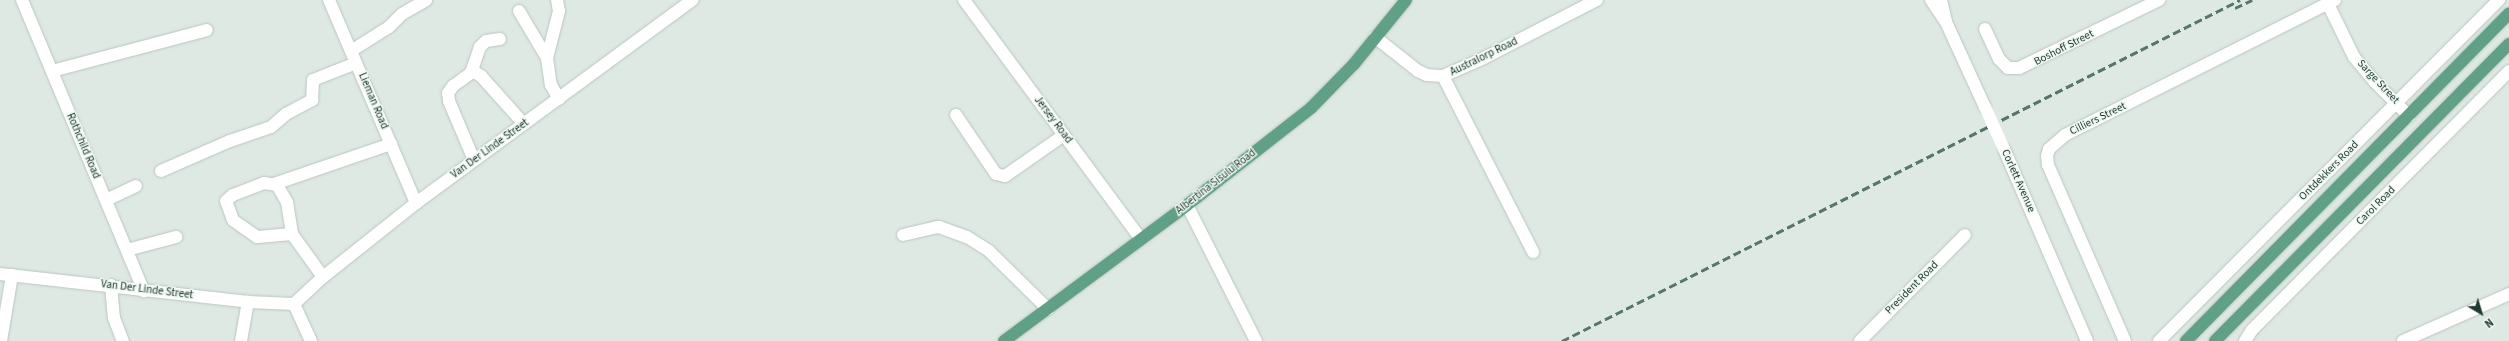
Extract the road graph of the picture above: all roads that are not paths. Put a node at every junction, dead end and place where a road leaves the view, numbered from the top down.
1 (22, 0) edge
2 (329, 0) edge
3 (426, 0) edge
4 (557, 0) edge
5 (964, 0) edge
6 (1406, 0) edge
7 (1597, 0) edge
8 (1931, 0) edge
9 (1941, 0) edge
10 (2159, 0) edge
11 (2499, 0) edge
12 (688, 1) edge
13 (2332, 2) edge
14 (519, 11) dead end
15 (2509, 14) edge
16 (1946, 22) junction
17 (1985, 29) dead end
18 (207, 30) dead end
19 (1375, 37) junction
20 (500, 39) dead end
21 (2509, 44) edge
22 (351, 51) junction
23 (547, 58) junction
24 (356, 63) junction
25 (52, 71) junction
26 (2509, 71) edge
27 (471, 73) junction
28 (1443, 76) junction
29 (559, 99) junction
30 (2397, 103) junction
31 (956, 115) dead end
32 (2409, 116) junction
33 (524, 124) junction
34 (1064, 135) junction
35 (391, 144) junction
36 (474, 160) junction
37 (161, 171) dead end
38 (274, 184) junction
39 (136, 186) dead end
40 (106, 200) junction
41 (416, 203) junction
42 (1187, 205) junction
43 (292, 234) junction
44 (903, 235) dead end
45 (1964, 235) dead end
46 (176, 237) dead end
47 (1141, 239) junction
48 (127, 250) junction
49 (1533, 252) dead end
50 (0, 274) edge
51 (12, 275) junction
52 (323, 277) junction
53 (111, 286) junction
54 (144, 291) junction
55 (2509, 294) edge
56 (248, 302) junction
57 (294, 304) junction
58 (1048, 308) junction
59 (1, 341) edge
60 (123, 341) edge
61 (241, 341) edge
62 (311, 341) edge
63 (1004, 341) edge
64 (1256, 341) edge
65 (1860, 341) edge
66 (2087, 341) edge
67 (2125, 341) edge
68 (2159, 341) edge
69 (2186, 341) edge
70 (2215, 341) edge
71 (2245, 341) edge
72 (2403, 341) edge

1 - 25 street, Rothchild Road
2 - 22 street, Lieman Road
3 - 22 street
4 - 23 street
5 - 34 street, Jersey Road
6 - 19 main road, Albertina Sisulu Road
7 - 28 street, Australorp Road
8 - 16 street, Corlett Avenue
9 - 16 street, Corlett Avenue
10 - 17 street, Boshoff Street
11 - 30 street, Ontdekkers Road
12 - 29 street, Van Der Linde Street
13 - 30 street, Sarge Street
13 - 67 street, Cilliers Street
14 - 23 street
15 - 32 main road, Ontdekkers Road
16 - 66 street, Corlett Avenue, bridge
18 - 25 street
19 - 28 street, Australorp Road
19 - 42 main road, Albertina Sisulu Road
20 - 27 street
21 - 70 main road
22 - 24 street, Lieman Road
23 - 29 street
24 - 35 street, Lieman Road
24 - 37 street
25 - 40 street, Rothchild Road
26 - 71 street, Carol Road
27 - 33 street
27 - 36 street
28 - 49 street
29 - 33 street, Van Der Linde Street
30 - 32 street, Sarge Street
30 - 68 street, Ontdekkers Road
31 - 34 street
32 - 69 main road, Ontdekkers Road
33 - 36 street, Van Der Linde Street
34 - 47 street, Jersey Road
35 - 38 street
35 - 41 street, Lieman Road
36 - 41 street, Van Der Linde Street
38 - 43 street
38 - 43 street
39 - 40 street
40 - 48 street, Rothchild Road
41 - 52 street, Van Der Linde Street
42 - 47 main road, Albertina Sisulu Road
42 - 64 street
43 - 52 street
44 - 58 street
45 - 65 street, President Road
46 - 48 street
47 - 58 main road, Albertina Sisulu Road
48 - 54 street, Rothchild Road
50 - 51 street, Van Der Linde Street
51 - 53 street, Van Der Linde Street
51 - 59 street
52 - 57 street, Van Der Linde Street
53 - 54 street, Van Der Linde Street
53 - 60 street
54 - 56 street, Van Der Linde Street
55 - 72 street
56 - 57 street, Van Der Linde Street
56 - 61 street
57 - 62 street
58 - 63 main road, Albertina Sisulu Road

